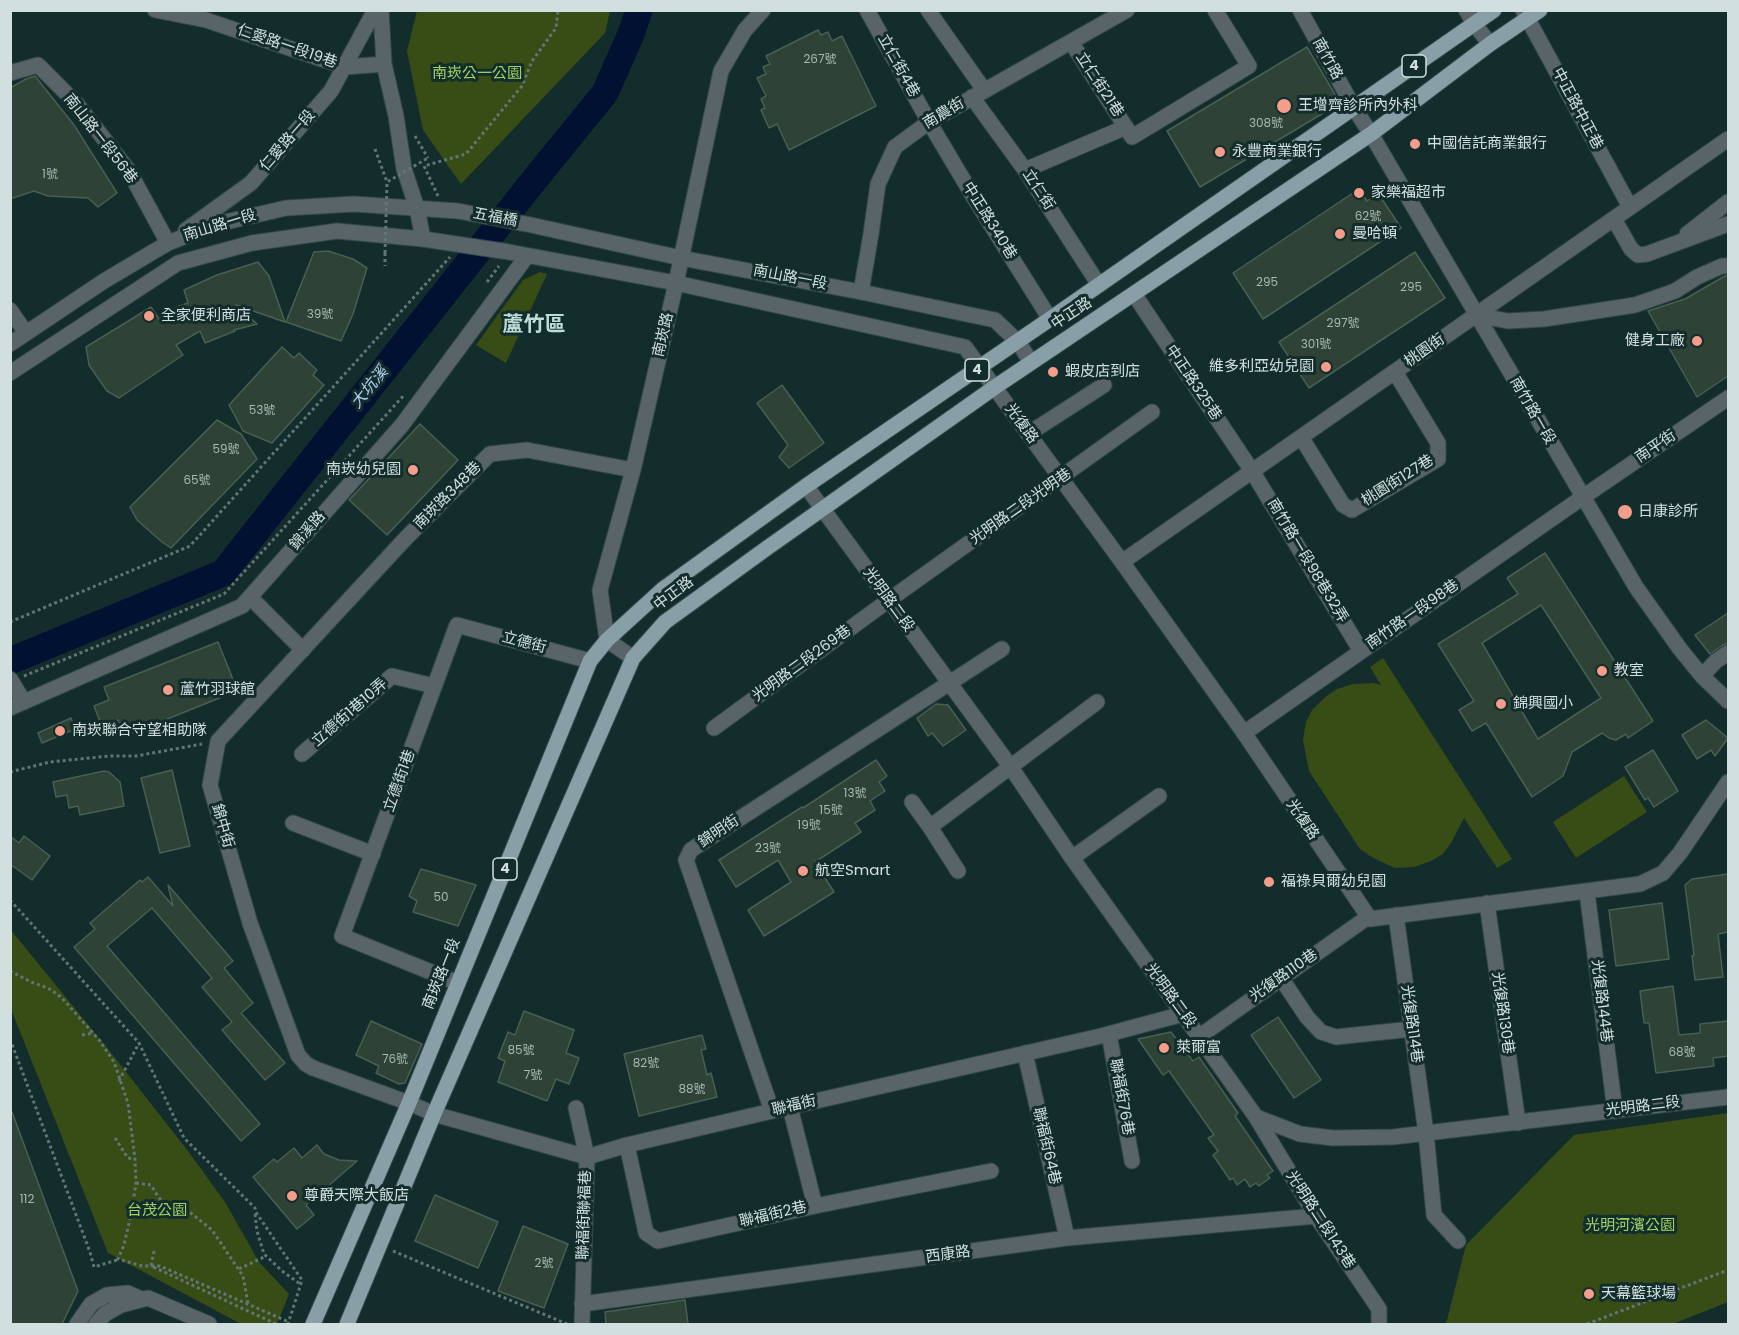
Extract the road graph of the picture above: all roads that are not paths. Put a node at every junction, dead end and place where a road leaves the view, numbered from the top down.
1 (155, 10) edge
2 (375, 10) edge
3 (381, 10) edge
4 (763, 10) edge
5 (867, 10) edge
6 (928, 10) edge
7 (1127, 10) edge
8 (1215, 10) edge
9 (1300, 10) edge
10 (1466, 10) edge
11 (1494, 10) edge
12 (1530, 13) edge
13 (1474, 25) junction
14 (1071, 42) junction
15 (1490, 44) junction
16 (384, 64) junction
17 (345, 67) junction
18 (10, 73) edge
19 (978, 93) junction
20 (1354, 108) junction
21 (929, 122) junction
22 (1129, 132) junction
23 (1371, 134) junction
24 (1728, 139) edge
25 (1025, 170) junction
26 (1728, 202) edge
27 (1630, 207) junction
28 (417, 208) junction
29 (458, 211) joint
30 (1614, 219) junction
31 (1728, 224) edge
32 (531, 225) joint
33 (423, 239) junction
34 (168, 243) junction
35 (1676, 243) junction
36 (452, 250) joint
37 (509, 252) joint
38 (527, 256) junction
39 (681, 258) junction
40 (1728, 266) edge
41 (676, 284) junction
42 (1099, 285) junction
43 (861, 292) junction
44 (1134, 294) junction
45 (10, 310) edge
46 (1476, 315) junction
47 (1050, 319) junction
48 (26, 333) junction
49 (1018, 342) junction
50 (10, 344) edge
51 (1031, 362) junction
52 (980, 367) junction
53 (1395, 372) junction
54 (10, 373) edge
55 (1104, 385) dead end
56 (994, 387) junction
57 (1728, 398) edge
58 (1152, 412) dead end
59 (1028, 434) junction
60 (1301, 437) junction
61 (633, 470) junction
62 (1252, 471) junction
63 (1060, 479) junction
64 (806, 486) junction
65 (1583, 497) junction
66 (822, 509) junction
67 (1122, 562) junction
68 (250, 597) junction
69 (889, 600) junction
70 (457, 625) joint
71 (608, 640) junction
72 (1002, 649) dead end
73 (303, 650) junction
74 (1361, 651) junction
75 (1728, 653) edge
76 (633, 658) junction
77 (590, 661) junction
78 (1702, 676) junction
79 (11, 680) edge
80 (949, 683) junction
81 (434, 686) junction
82 (1728, 701) edge
83 (1097, 702) dead end
84 (17, 705) edge
85 (714, 728) dead end
86 (1244, 733) junction
87 (302, 754) dead end
88 (1010, 766) junction
89 (1728, 782) edge
90 (1159, 796) dead end
91 (912, 802) dead end
92 (293, 823) dead end
93 (930, 827) junction
94 (373, 854) junction
95 (1072, 858) junction
96 (958, 871) dead end
97 (1587, 892) junction
98 (1486, 903) junction
99 (1396, 915) junction
100 (1368, 916) junction
101 (1281, 978) junction
102 (458, 983) junction
103 (1183, 1014) junction
104 (1412, 1029) junction
105 (1109, 1034) junction
106 (1200, 1036) junction
107 (1025, 1053) junction
108 (1728, 1097) edge
109 (409, 1103) junction
110 (576, 1107) dead end
111 (790, 1107) junction
112 (772, 1111) junction
113 (1615, 1111) junction
114 (434, 1114) junction
115 (1256, 1117) junction
116 (1518, 1123) junction
117 (1426, 1133) junction
118 (627, 1145) junction
119 (587, 1157) junction
120 (1132, 1161) dead end
121 (991, 1171) dead end
122 (815, 1206) junction
123 (1316, 1216) junction
124 (1067, 1238) junction
125 (1458, 1241) dead end
126 (141, 1299) junction
127 (582, 1304) junction
128 (77, 1324) edge
129 (96, 1324) edge
130 (210, 1324) edge
131 (314, 1324) edge
132 (347, 1324) edge
133 (582, 1324) edge
134 (1379, 1324) edge

1 - 17 street, 仁愛路一段19巷
2 - 17 street, 仁愛路一段
3 - 16 street
4 - 39 street, 南崁路
5 - 21 street, 立仁街4巷
6 - 19 street, 立仁街
7 - 14 street, 南農街
8 - 22 street
9 - 20 street, 南竹路
10 - 13 street
11 - 13 main road, 中正路 / 4
12 - 15 main road, 中正路 / 4
12 - 27 street, 中正路中正巷
13 - 15 street
13 - 20 main road, 中正路 / 4
14 - 19 street, 南農街
14 - 22 street, 立仁街21巷
15 - 23 main road, 中正路 / 4
16 - 17 street, 仁愛路一段19巷
16 - 28 street
17 - 34 street, 仁愛路一段
18 - 34 street, 南山路一段56巷
19 - 21 street, 南農街
19 - 25 street, 立仁街
20 - 23 street, 南竹路一段
20 - 42 main road, 中正路 / 4
21 - 43 street, 南農街
21 - 47 street, 中正路340巷
22 - 25 street, 立仁街21巷
23 - 44 main road, 中正路 / 4
23 - 46 street, 南竹路一段
24 - 27 street, 桃園街
25 - 42 street, 立仁街
26 - 35 street
27 - 30 street, 桃園街
28 - 29 street, 南山路一段
28 - 33 street
28 - 34 street, 南山路一段
29 - 32 street, 五福橋
30 - 35 street
30 - 46 street, 桃園街
31 - 35 street
32 - 39 street, 南山路一段
33 - 36 street, 南山路一段
33 - 54 street, 南山路一段
34 - 48 street, 南山路一段
36 - 37 street, 五福橋
37 - 38 street, 南山路一段
38 - 41 street, 南山路一段
38 - 68 street, 錦溪路
39 - 41 street, 南崁路
39 - 43 street, 南山路一段
40 - 46 street
41 - 52 street, 南山路一段
41 - 61 street, 南崁路
42 - 47 main road, 中正路 / 4
43 - 49 street, 南山路一段
44 - 51 main road, 中正路 / 4
44 - 62 street, 中正路325巷
45 - 48 street
46 - 53 street, 桃園街
46 - 65 street, 南竹路一段
47 - 49 main road, 中正路 / 4
48 - 50 street, 南山路一段
49 - 51 street, 南山路一段
49 - 52 main road, 中正路 / 4
51 - 56 main road, 中正路 / 4
52 - 56 street, 南山路一段
52 - 64 main road, 中正路 / 4
53 - 60 street, 桃園街
53 - 60 street, 桃園街127巷
55 - 59 street
56 - 59 street, 光復路
56 - 66 main road, 中正路 / 4
57 - 65 street, 南平街
58 - 63 street, 光明路二段光明巷
59 - 63 street, 光復路
60 - 62 street, 桃園街
61 - 71 street, 南崁路
61 - 73 street, 南崁路348巷
62 - 67 street, 桃園街
62 - 74 street, 南竹路一段98巷32弄
63 - 67 street, 光復路
63 - 69 street, 光明路二段光明巷
64 - 66 street, 光明路二段
64 - 71 main road, 中正路 / 4
65 - 74 street, 南竹路一段98巷
65 - 78 street, 南竹路一段
66 - 69 street, 光明路二段
66 - 76 main road, 中正路 / 4
67 - 86 street, 光復路
68 - 73 street
68 - 84 street, 錦溪路
69 - 80 street, 光明路二段
69 - 85 street, 光明路二段269巷
70 - 77 street, 立德街
70 - 81 street, 立德街1巷
71 - 76 street
71 - 77 main road, 南崁路一段 / 4
72 - 80 street, 錦明街
73 - 109 street, 錦中街
74 - 86 street, 南竹路一段98巷
75 - 78 street
76 - 114 main road, 4
77 - 102 main road, 南崁路一段 / 4
78 - 82 street, 南竹路一段
79 - 84 street
80 - 88 street, 光明路二段
80 - 112 street, 錦明街
81 - 87 street, 立德街1巷10弄
81 - 94 street, 立德街1巷
83 - 88 street
86 - 100 street, 光復路
88 - 93 street
88 - 95 street, 光明路二段
89 - 97 street
90 - 95 street
91 - 93 street
92 - 94 street
93 - 96 street
94 - 102 street, 立德街1巷
95 - 103 street, 光明路二段
97 - 98 street
97 - 113 street, 光復路144巷
98 - 99 street
98 - 116 street, 光復路130巷
99 - 100 street
99 - 104 street, 光復路114巷
100 - 101 street, 光復路110巷
101 - 104 street
101 - 106 street, 光復路110巷
102 - 109 main road, 南崁路一段 / 4
103 - 105 street, 聯福街
103 - 106 street, 光明路二段
104 - 117 street, 光復路114巷
105 - 107 street, 聯福街
105 - 120 street, 聯福街76巷
106 - 115 street, 光明路二段
107 - 111 street, 聯福街
107 - 124 street, 聯福街64巷
108 - 113 street, 光明路二段
109 - 114 street
109 - 131 main road, 南崁路一段 / 4
110 - 119 street, 聯福街聯福巷
111 - 112 street, 聯福街
111 - 122 street
112 - 118 street, 聯福街
113 - 116 street, 光明路二段
114 - 119 street
114 - 132 main road, 4
115 - 117 street, 光明路二段
115 - 123 street, 光明路二段143巷
116 - 117 street, 光明路二段
117 - 125 street, 光復路114巷
118 - 119 street, 聯福街
118 - 122 street, 聯福街2巷
119 - 127 street, 聯福街聯福巷
121 - 122 street, 聯福街2巷
123 - 124 street, 西康路
123 - 134 street, 光明路二段143巷
124 - 127 street, 西康路
126 - 128 street
126 - 129 street
126 - 130 street
127 - 133 street, 聯福街聯福巷

